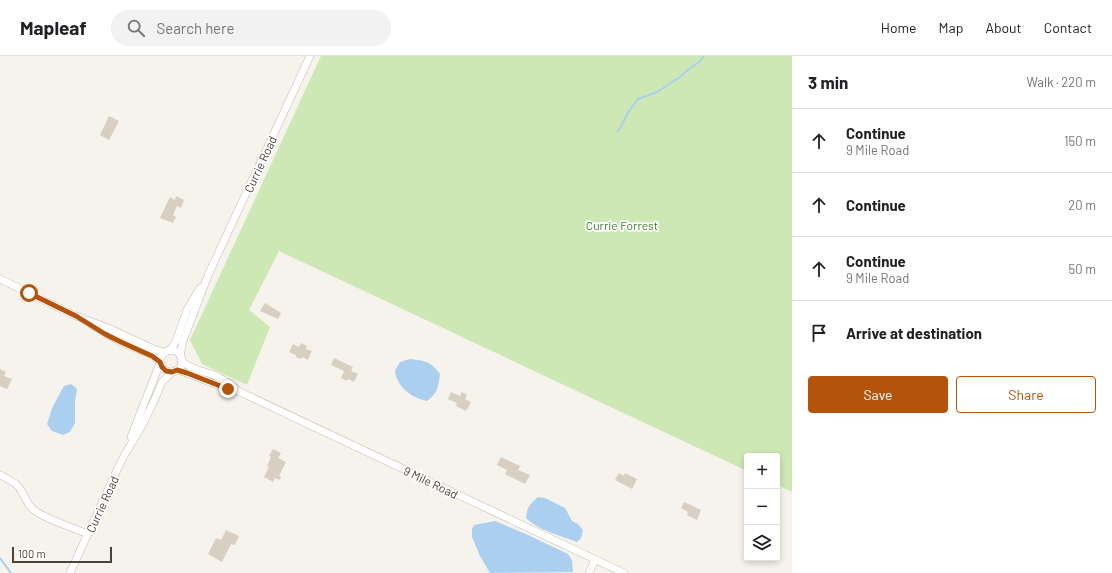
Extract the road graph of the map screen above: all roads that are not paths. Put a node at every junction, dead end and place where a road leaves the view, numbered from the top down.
1 (310, 56) edge
2 (209, 273) junction
3 (0, 279) edge
4 (76, 316) junction
5 (167, 352) junction
6 (180, 358) junction
7 (160, 362) junction
8 (174, 371) junction
9 (238, 391) junction
10 (124, 456) junction
11 (0, 475) edge
12 (88, 534) junction
13 (595, 560) junction
14 (70, 573) edge
15 (589, 573) edge
16 (624, 573) edge

1 - 2 street, Currie Road
2 - 5 street, Currie Road
2 - 6 street, Currie Road
3 - 4 street
4 - 5 street
4 - 7 street
5 - 6 street
5 - 7 street
6 - 8 street
6 - 9 street, 9 Mile Road
7 - 8 street
7 - 10 street, Currie Road
8 - 9 street, 9 Mile Road
8 - 10 street, Currie Road
9 - 13 street, 9 Mile Road
10 - 12 street, Currie Road
11 - 12 street
12 - 14 street, Currie Road
13 - 15 street
13 - 16 street, 9 Mile Road

